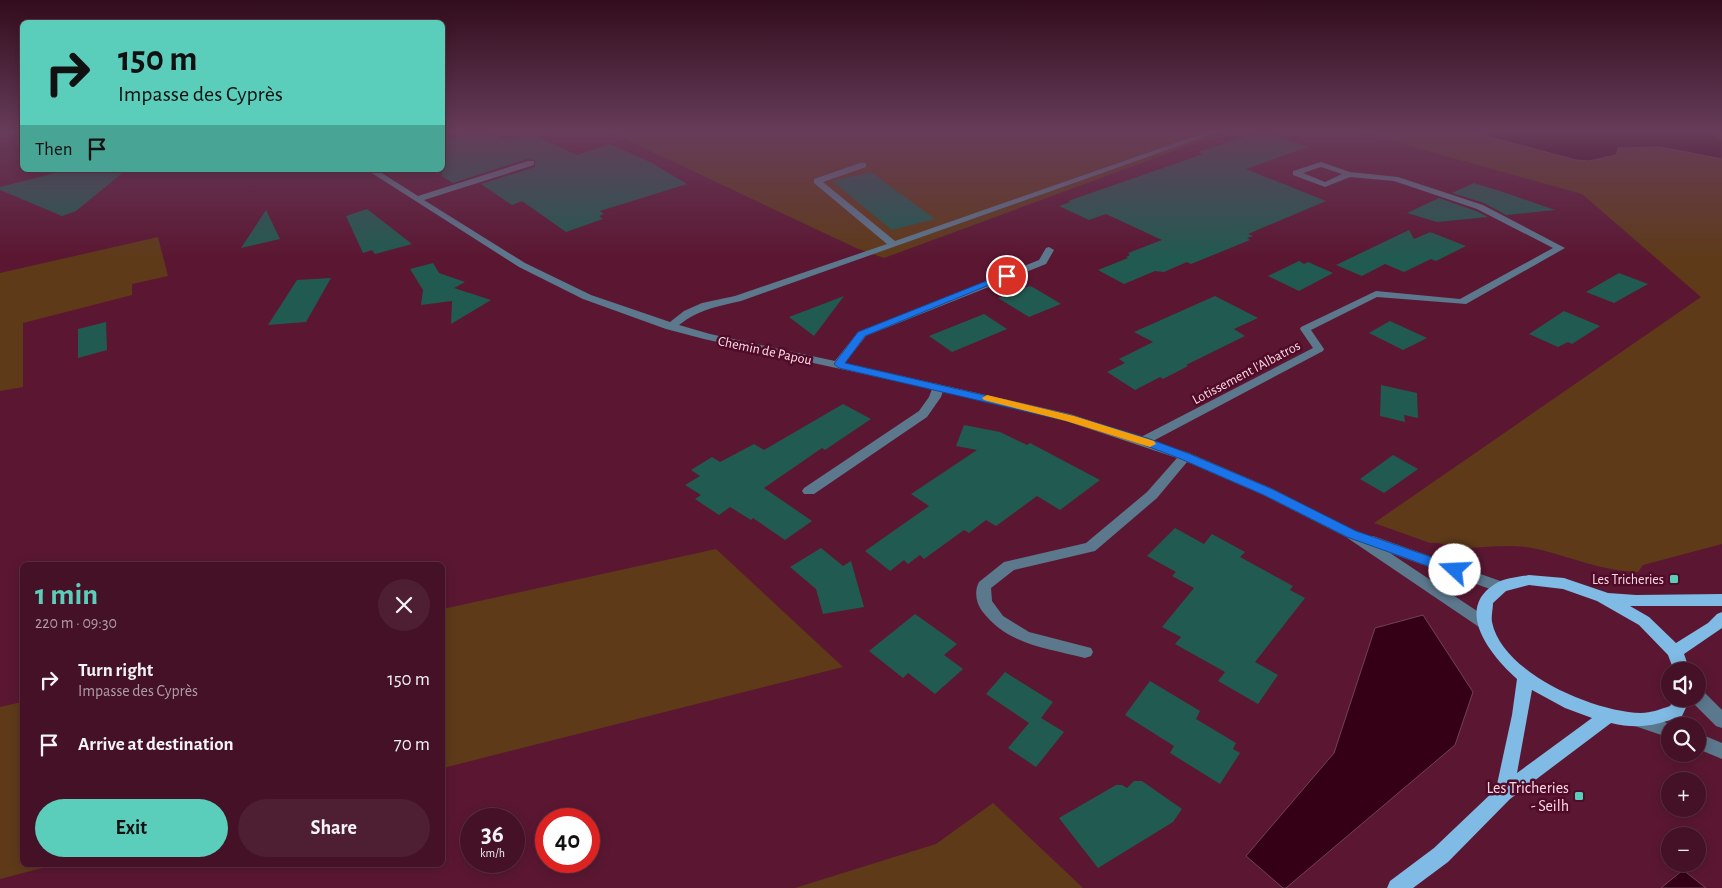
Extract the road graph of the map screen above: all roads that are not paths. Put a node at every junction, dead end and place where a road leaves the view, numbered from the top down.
1 (377, 173) edge
2 (496, 173) edge
3 (838, 173) edge
4 (1096, 173) edge
5 (1349, 174) dead end
6 (418, 199) junction
7 (893, 244) junction
8 (1049, 250) dead end
9 (670, 327) junction
10 (839, 364) junction
11 (938, 387) junction
12 (1143, 441) junction
13 (1186, 456) junction
14 (809, 491) dead end
15 (1351, 534) junction
16 (1501, 586) junction
17 (1602, 597) junction
18 (1722, 600) edge
19 (1722, 618) edge
20 (1484, 623) junction
21 (1085, 652) dead end
22 (1675, 652) junction
23 (1679, 662) edge
24 (1525, 678) junction
25 (1706, 705) edge
26 (1678, 707) edge
27 (1606, 717) junction
28 (1641, 721) junction
29 (1722, 722) edge
30 (1661, 728) edge
31 (1706, 744) edge
32 (1722, 751) edge
33 (1504, 793) junction
34 (1397, 888) edge

1 - 6 street, Chemin de Papou
2 - 6 street
3 - 7 street
4 - 7 street
5 - 12 street, Lotissement l'Albatros
6 - 9 street, Chemin de Papou
7 - 9 street
8 - 10 street
9 - 10 street, Chemin de Papou
10 - 11 street, Chemin de Papou
11 - 12 street, Chemin de Papou
11 - 14 street
12 - 13 street, Chemin de Papou
13 - 15 street, Chemin de Papou
13 - 21 street
15 - 16 street, Chemin de Papou
15 - 20 street, Chemin de Papou
16 - 17 main road
16 - 20 main road
17 - 18 main road
17 - 22 main road
19 - 22 main road
20 - 24 main road
22 - 23 main road
24 - 27 main road
24 - 33 main road
25 - 29 street
26 - 28 main road
27 - 28 main road
27 - 33 main road
28 - 30 street
31 - 32 street
33 - 34 main road

